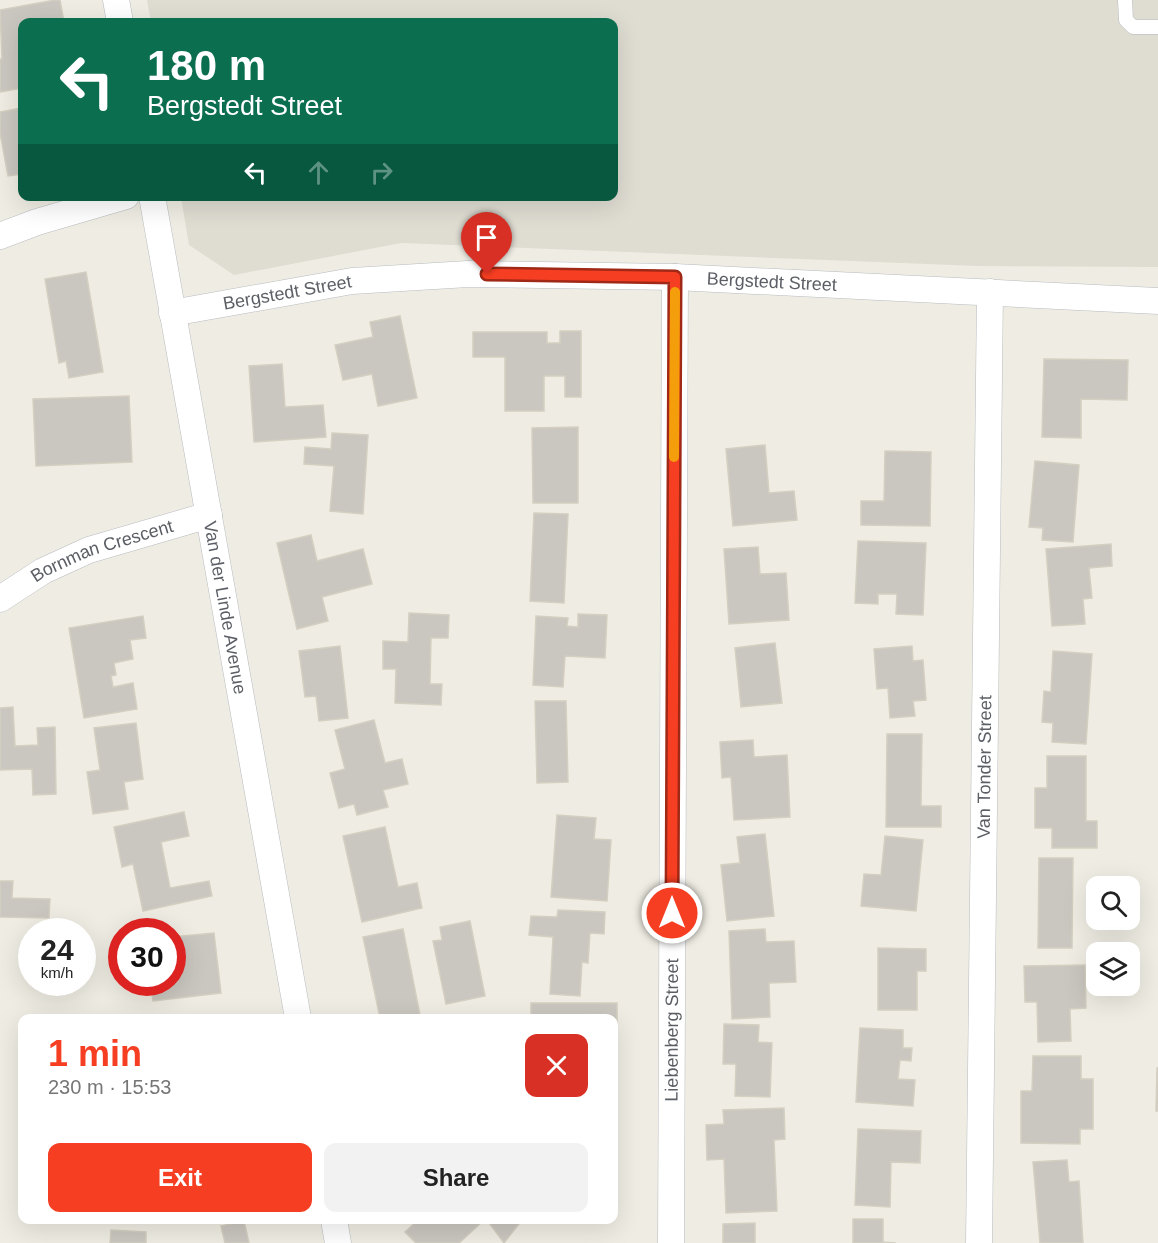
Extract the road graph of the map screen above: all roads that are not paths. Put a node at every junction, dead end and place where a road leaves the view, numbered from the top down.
1 (116, 0) edge
2 (1125, 0) edge
3 (119, 18) edge
4 (1158, 27) edge
5 (109, 201) edge
6 (153, 201) edge
7 (0, 236) edge
8 (675, 277) junction
9 (990, 292) junction
10 (1158, 301) edge
11 (172, 313) junction
12 (209, 515) junction
13 (0, 599) edge
14 (297, 1014) edge
15 (335, 1224) edge
16 (338, 1243) edge
17 (671, 1243) edge
18 (979, 1243) edge

1 - 3 street
2 - 4 lane
5 - 7 street
6 - 11 street, Van der Linde Avenue
8 - 9 street, Bergstedt Street
8 - 11 street, Bergstedt Street
8 - 17 street, Liebenberg Street
9 - 10 street, Bergstedt Street
9 - 18 street, Van Tonder Street
11 - 12 street, Van der Linde Avenue
12 - 13 street, Bornman Crescent
12 - 14 street, Van der Linde Avenue
15 - 16 street

